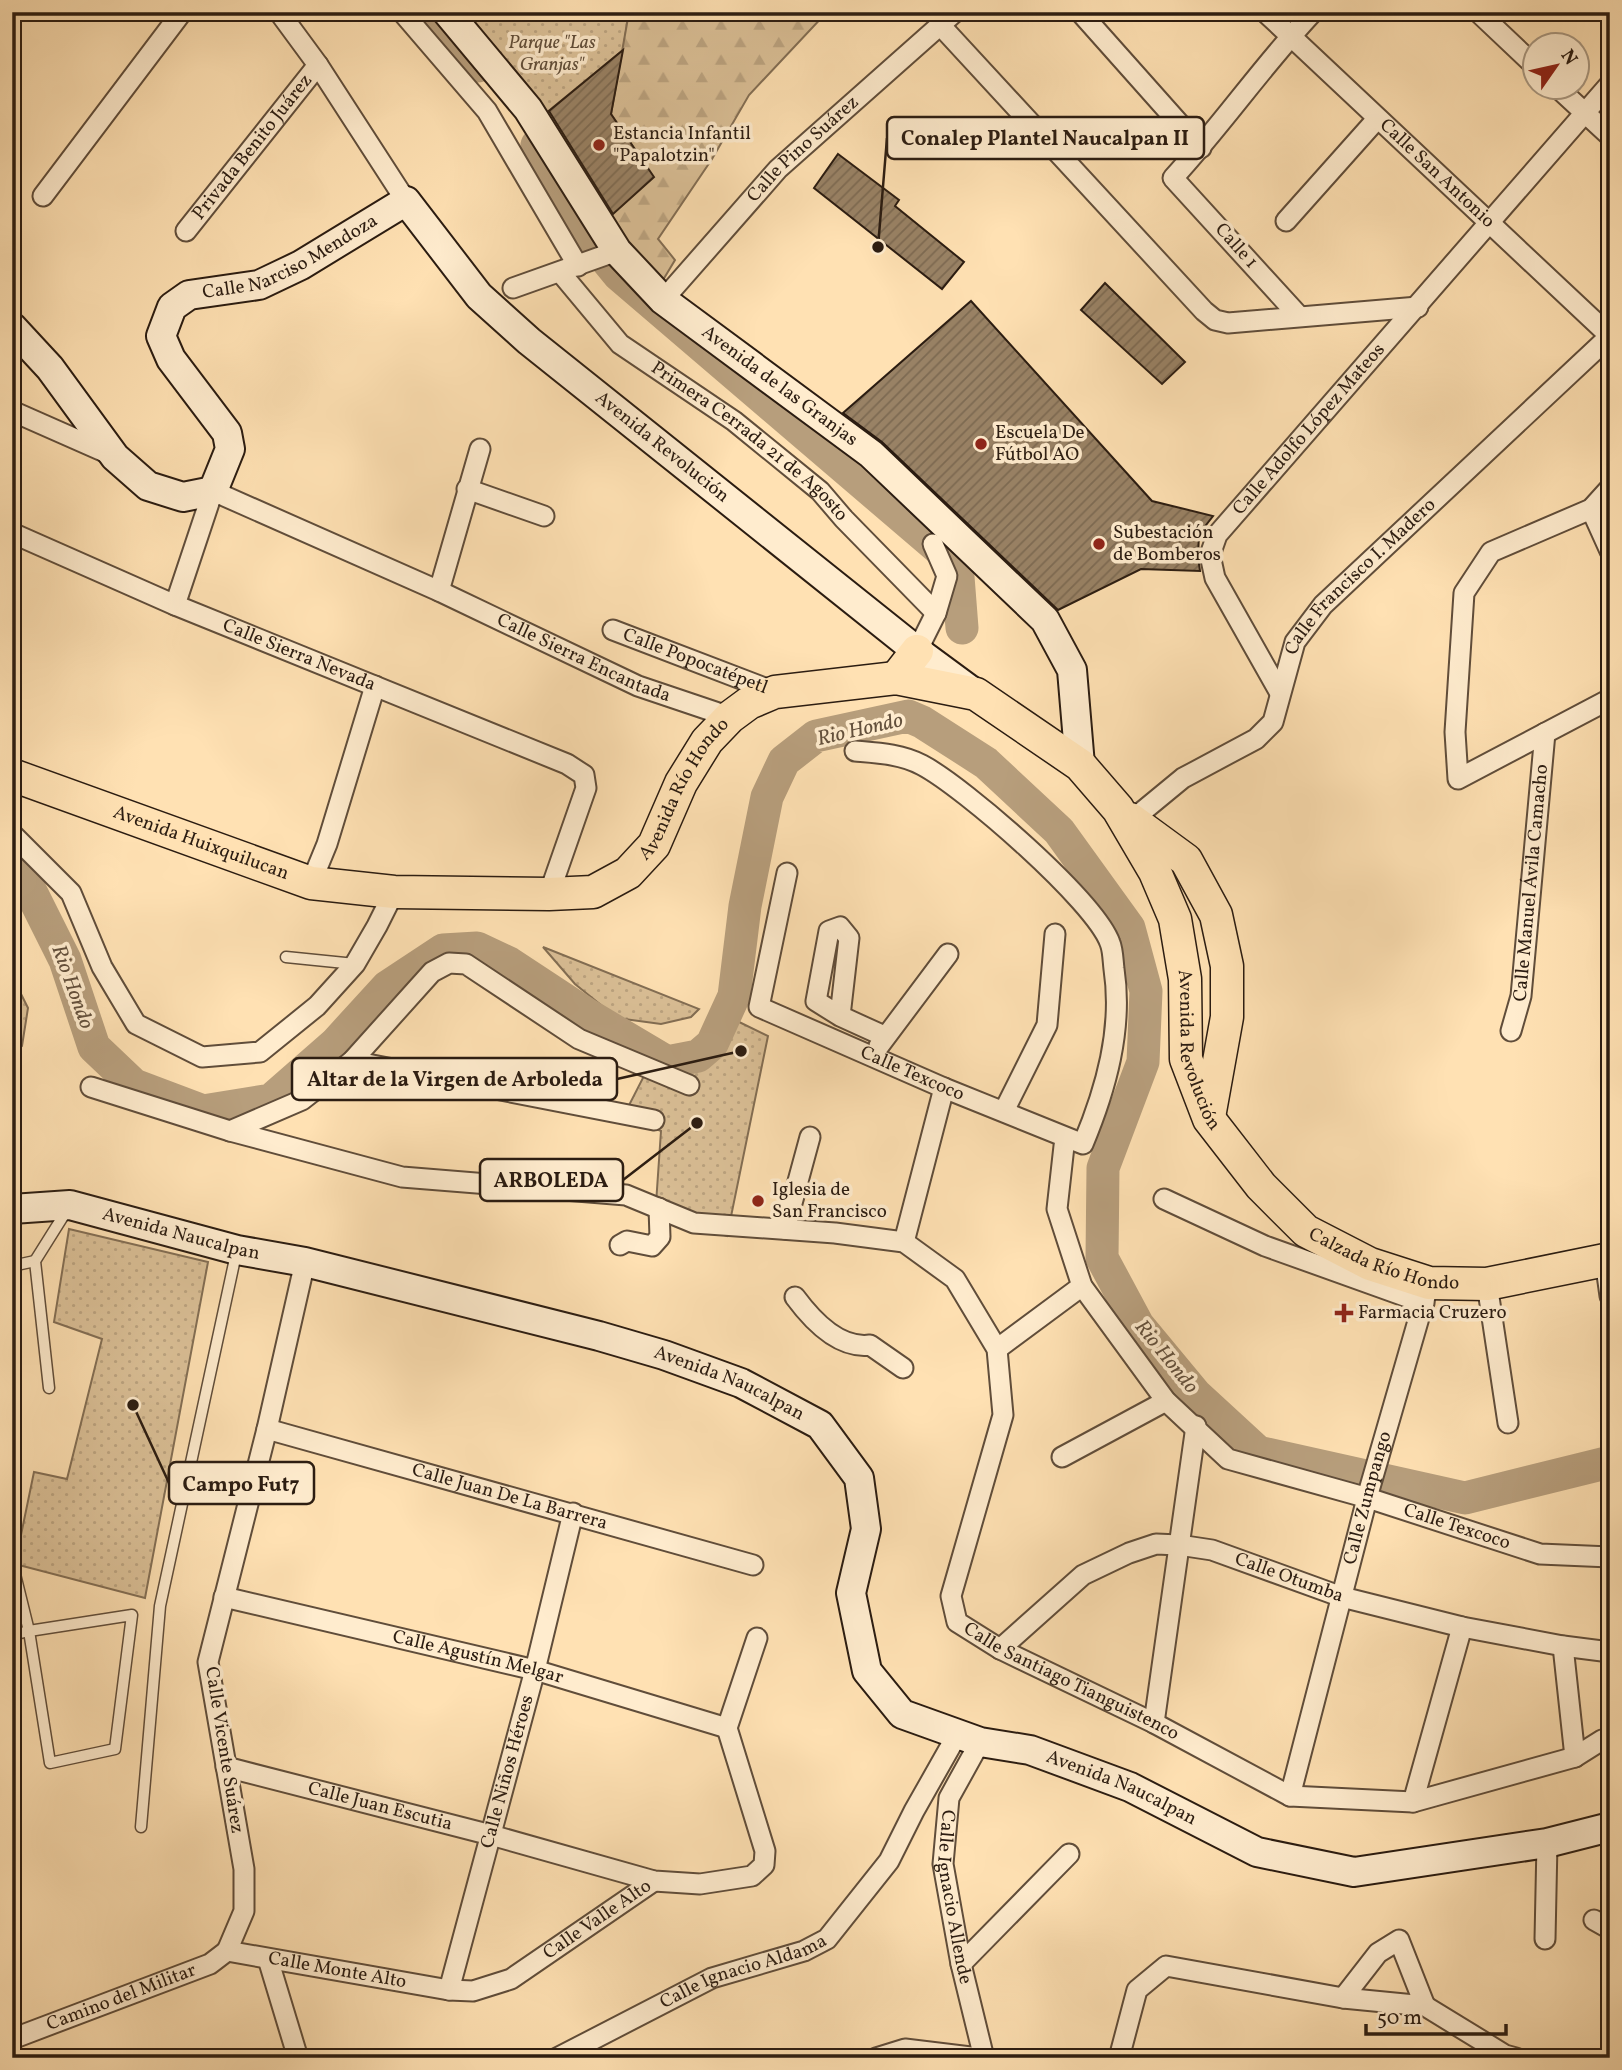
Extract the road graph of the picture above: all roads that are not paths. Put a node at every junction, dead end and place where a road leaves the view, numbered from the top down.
1 (182, 12) edge
2 (279, 12) edge
3 (402, 12) edge
4 (447, 12) edge
5 (1080, 12) edge
6 (1265, 12) edge
7 (1313, 12) edge
8 (1478, 12) edge
9 (948, 19) edge
10 (1290, 36) junction
11 (1520, 51) edge
12 (318, 65) junction
13 (1610, 84) edge
14 (1573, 102) edge
15 (1584, 112) junction
16 (1377, 119) junction
17 (1610, 136) edge
18 (1200, 148) junction
19 (44, 196) dead end
20 (406, 201) junction
21 (1286, 221) dead end
22 (1489, 223) junction
23 (186, 231) dead end
24 (592, 260) junction
25 (513, 288) dead end
26 (663, 300) junction
27 (1418, 307) junction
28 (1298, 315) junction
29 (12, 327) edge
30 (1610, 336) edge
31 (12, 411) edge
32 (480, 449) dead end
33 (115, 457) junction
34 (1610, 488) edge
35 (467, 489) junction
36 (212, 491) junction
37 (1600, 510) edge
38 (544, 516) dead end
39 (12, 533) edge
40 (933, 544) dead end
41 (1610, 551) edge
42 (439, 592) junction
43 (175, 605) junction
44 (936, 613) junction
45 (613, 631) dead end
46 (917, 651) junction
47 (896, 678) junction
48 (375, 687) junction
49 (775, 692) junction
50 (976, 694) junction
51 (1280, 694) junction
52 (1610, 699) edge
53 (730, 717) junction
54 (1545, 733) junction
55 (855, 751) dead end
56 (1080, 765) junction
57 (12, 775) edge
58 (1125, 815) junction
59 (12, 834) edge
60 (787, 873) dead end
61 (311, 883) junction
62 (394, 892) junction
63 (549, 894) junction
64 (1055, 934) dead end
65 (948, 954) dead end
66 (286, 957) dead end
67 (355, 964) junction
68 (840, 1016) junction
69 (1511, 1031) dead end
70 (884, 1036) junction
71 (874, 1056) junction
72 (352, 1061) junction
73 (689, 1085) dead end
74 (91, 1087) dead end
75 (944, 1088) junction
76 (1004, 1111) junction
77 (1209, 1119) junction
78 (654, 1120) dead end
79 (230, 1131) junction
80 (810, 1137) dead end
81 (1075, 1141) junction
82 (1164, 1199) dead end
83 (70, 1205) junction
84 (659, 1208) junction
85 (12, 1209) edge
86 (785, 1229) junction
87 (904, 1242) junction
88 (620, 1245) dead end
89 (237, 1250) junction
90 (1607, 1260) edge
91 (35, 1261) junction
92 (305, 1262) junction
93 (12, 1266) edge
94 (1487, 1284) junction
95 (1082, 1286) junction
96 (1427, 1293) junction
97 (1610, 1296) edge
98 (795, 1297) dead end
99 (997, 1349) junction
100 (903, 1368) dead end
101 (49, 1388) dead end
102 (1166, 1401) junction
103 (1508, 1423) dead end
104 (1196, 1426) junction
105 (267, 1429) junction
106 (1062, 1457) dead end
107 (1369, 1493) junction
108 (573, 1513) junction
109 (1179, 1545) junction
110 (1610, 1557) edge
111 (12, 1562) edge
112 (753, 1565) dead end
113 (225, 1597) junction
114 (1342, 1597) junction
115 (1462, 1627) junction
116 (29, 1631) junction
117 (12, 1635) edge
118 (757, 1638) dead end
119 (1563, 1646) junction
120 (1000, 1648) junction
121 (1610, 1652) edge
122 (535, 1670) junction
123 (1154, 1723) junction
124 (727, 1728) junction
125 (969, 1739) junction
126 (1602, 1740) dead end
127 (1575, 1757) junction
128 (226, 1766) junction
129 (1290, 1797) junction
130 (1413, 1802) junction
131 (141, 1826) dead end
132 (1610, 1827) edge
133 (491, 1835) junction
134 (1547, 1843) junction
135 (1069, 1854) dead end
136 (654, 1881) junction
137 (1545, 1939) dead end
138 (228, 1951) junction
139 (268, 1959) junction
140 (961, 1964) junction
141 (449, 1990) junction
142 (1343, 1998) junction
143 (1425, 2007) junction
144 (12, 2039) edge
145 (298, 2058) edge
146 (557, 2058) edge
147 (876, 2058) edge
148 (982, 2058) edge
149 (1119, 2058) edge
150 (1516, 2058) edge

1 - 19 street
2 - 12 street, Avenida Revolución
3 - 24 street, Avenida de las Granjas
4 - 24 main road, Avenida de las Granjas
5 - 18 street
6 - 10 street, Calle San Antonio
7 - 10 street
8 - 11 street
9 - 26 street, Calle Pino Suárez
9 - 28 street
10 - 16 street, Calle San Antonio
10 - 18 street
12 - 20 street, Avenida Revolución
12 - 23 street, Privada Benito Juárez
13 - 15 street, Calle Adolfo López Mateos
14 - 15 street
15 - 17 street
15 - 22 street, Calle Adolfo López Mateos
16 - 21 street
16 - 22 street, Calle San Antonio
18 - 28 street, Calle 1
20 - 36 main road, Calle Narciso Mendoza
20 - 46 main road, Avenida Revolución
22 - 27 street, Calle Adolfo López Mateos
22 - 30 street, Calle San Antonio
24 - 25 street
24 - 26 main road, Avenida de las Granjas
24 - 44 street, Primera Cerrada 21 de Agosto
26 - 56 main road, Avenida de las Granjas
27 - 28 street
27 - 51 street, Calle Adolfo López Mateos
29 - 33 main road
30 - 51 street, Calle Francisco I. Madero
31 - 33 street
32 - 35 street
33 - 36 main road
34 - 37 street
35 - 38 street
35 - 42 street
36 - 42 street, Calle Sierra Encantada
36 - 43 street
37 - 41 street
37 - 54 street
39 - 43 street, Calle Sierra Nevada
40 - 44 street
42 - 53 street, Calle Sierra Encantada
43 - 48 street, Calle Sierra Nevada
44 - 46 street
45 - 49 street, Calle Popocatépetl
46 - 47 main road
46 - 50 main road, Avenida Revolución
47 - 49 main road, Avenida Río Hondo
47 - 50 main road, Avenida Río Hondo
48 - 61 street
48 - 63 street, Calle Sierra Nevada
49 - 53 main road, Avenida Río Hondo
50 - 56 main road, Avenida Revolución
51 - 58 street, Calle Francisco I. Madero
52 - 54 street
53 - 63 main road, Avenida Río Hondo
54 - 69 street, Calle Manuel Ávila Camacho
55 - 81 street
56 - 58 main road, Avenida Revolución
57 - 61 main road, Avenida Huixquilucan
58 - 77 main road, Avenida Revolución
58 - 77 main road, Avenida Revolución
59 - 67 street
60 - 71 street, Calle Texcoco
61 - 62 main road, Avenida Huixquilucan
62 - 63 main road, Avenida Río Hondo
62 - 67 street
64 - 76 street
65 - 70 street
66 - 67 lane
68 - 68 street
68 - 70 street
70 - 71 street
71 - 75 street, Calle Texcoco
72 - 73 street
72 - 78 street
72 - 79 street
74 - 79 street, Calle Santiago Tianguistenco
75 - 76 street, Calle Texcoco
75 - 87 street
76 - 81 street, Calle Texcoco
77 - 96 main road, Calzada Río Hondo
79 - 84 street, Calle Santiago Tianguistenco
80 - 86 street
81 - 95 street, Calle Texcoco
82 - 96 street
83 - 85 main road, Avenida Naucalpan
83 - 89 main road, Avenida Naucalpan
83 - 91 lane
84 - 86 street, Calle Santiago Tianguistenco
84 - 88 street
86 - 87 street, Calle Santiago Tianguistenco
87 - 99 street, Calle Santiago Tianguistenco
89 - 92 main road, Avenida Naucalpan
89 - 131 lane
90 - 94 main road, Calzada Río Hondo
90 - 97 street
91 - 93 lane
91 - 101 lane
92 - 105 street, Calle Vicente Suárez
92 - 125 main road, Avenida Naucalpan
94 - 96 main road, Calzada Río Hondo
94 - 103 street
95 - 99 street
95 - 102 street, Calle Texcoco
96 - 107 street, Calle Zumpango
98 - 100 street
99 - 120 street, Calle Santiago Tianguistenco
102 - 104 street, Calle Texcoco
102 - 106 street
104 - 107 street, Calle Texcoco
104 - 109 street
105 - 108 street, Calle Juan De La Barrera
105 - 113 street, Calle Vicente Suárez
107 - 110 street, Calle Texcoco
107 - 114 street, Calle Zumpango
108 - 112 street, Calle Juan De La Barrera
108 - 122 street, Calle Niños Héroes
109 - 114 street, Calle Otumba
109 - 120 street, Calle Otumba
109 - 123 street
111 - 116 lane
113 - 122 street, Calle Agustín Melgar
113 - 128 street, Calle Vicente Suárez
114 - 115 street, Calle Otumba
114 - 129 street, Calle Zumpango
115 - 119 street, Calle Otumba
115 - 130 street
116 - 116 lane
116 - 117 lane
118 - 124 street
119 - 121 street, Calle Otumba
119 - 127 street
120 - 123 street, Calle Santiago Tianguistenco
122 - 124 street, Calle Agustín Melgar
122 - 133 street, Calle Niños Héroes
123 - 129 street, Calle Santiago Tianguistenco
124 - 136 street, Calle Valle Alto
125 - 134 main road, Avenida Naucalpan
125 - 140 street, Calle Ignacio Allende
125 - 146 street, Calle Ignacio Aldama
126 - 127 street, Calle Santiago Tianguistenco
127 - 130 street, Calle Santiago Tianguistenco
128 - 133 street, Calle Juan Escutia
128 - 138 street, Calle Vicente Suárez
129 - 130 street, Calle Santiago Tianguistenco
132 - 134 main road, Avenida Naucalpan
133 - 136 street, Calle Juan Escutia
133 - 141 street, Calle Niños Héroes
134 - 137 street
135 - 140 street
136 - 141 street, Calle Valle Alto
138 - 139 street, Calle Monte Alto
138 - 144 street, Camino del Militar
139 - 141 street, Calle Monte Alto
139 - 145 street
140 - 148 street, Calle Ignacio Allende
142 - 143 street
142 - 143 street
142 - 149 street
143 - 150 street
147 - 148 street

